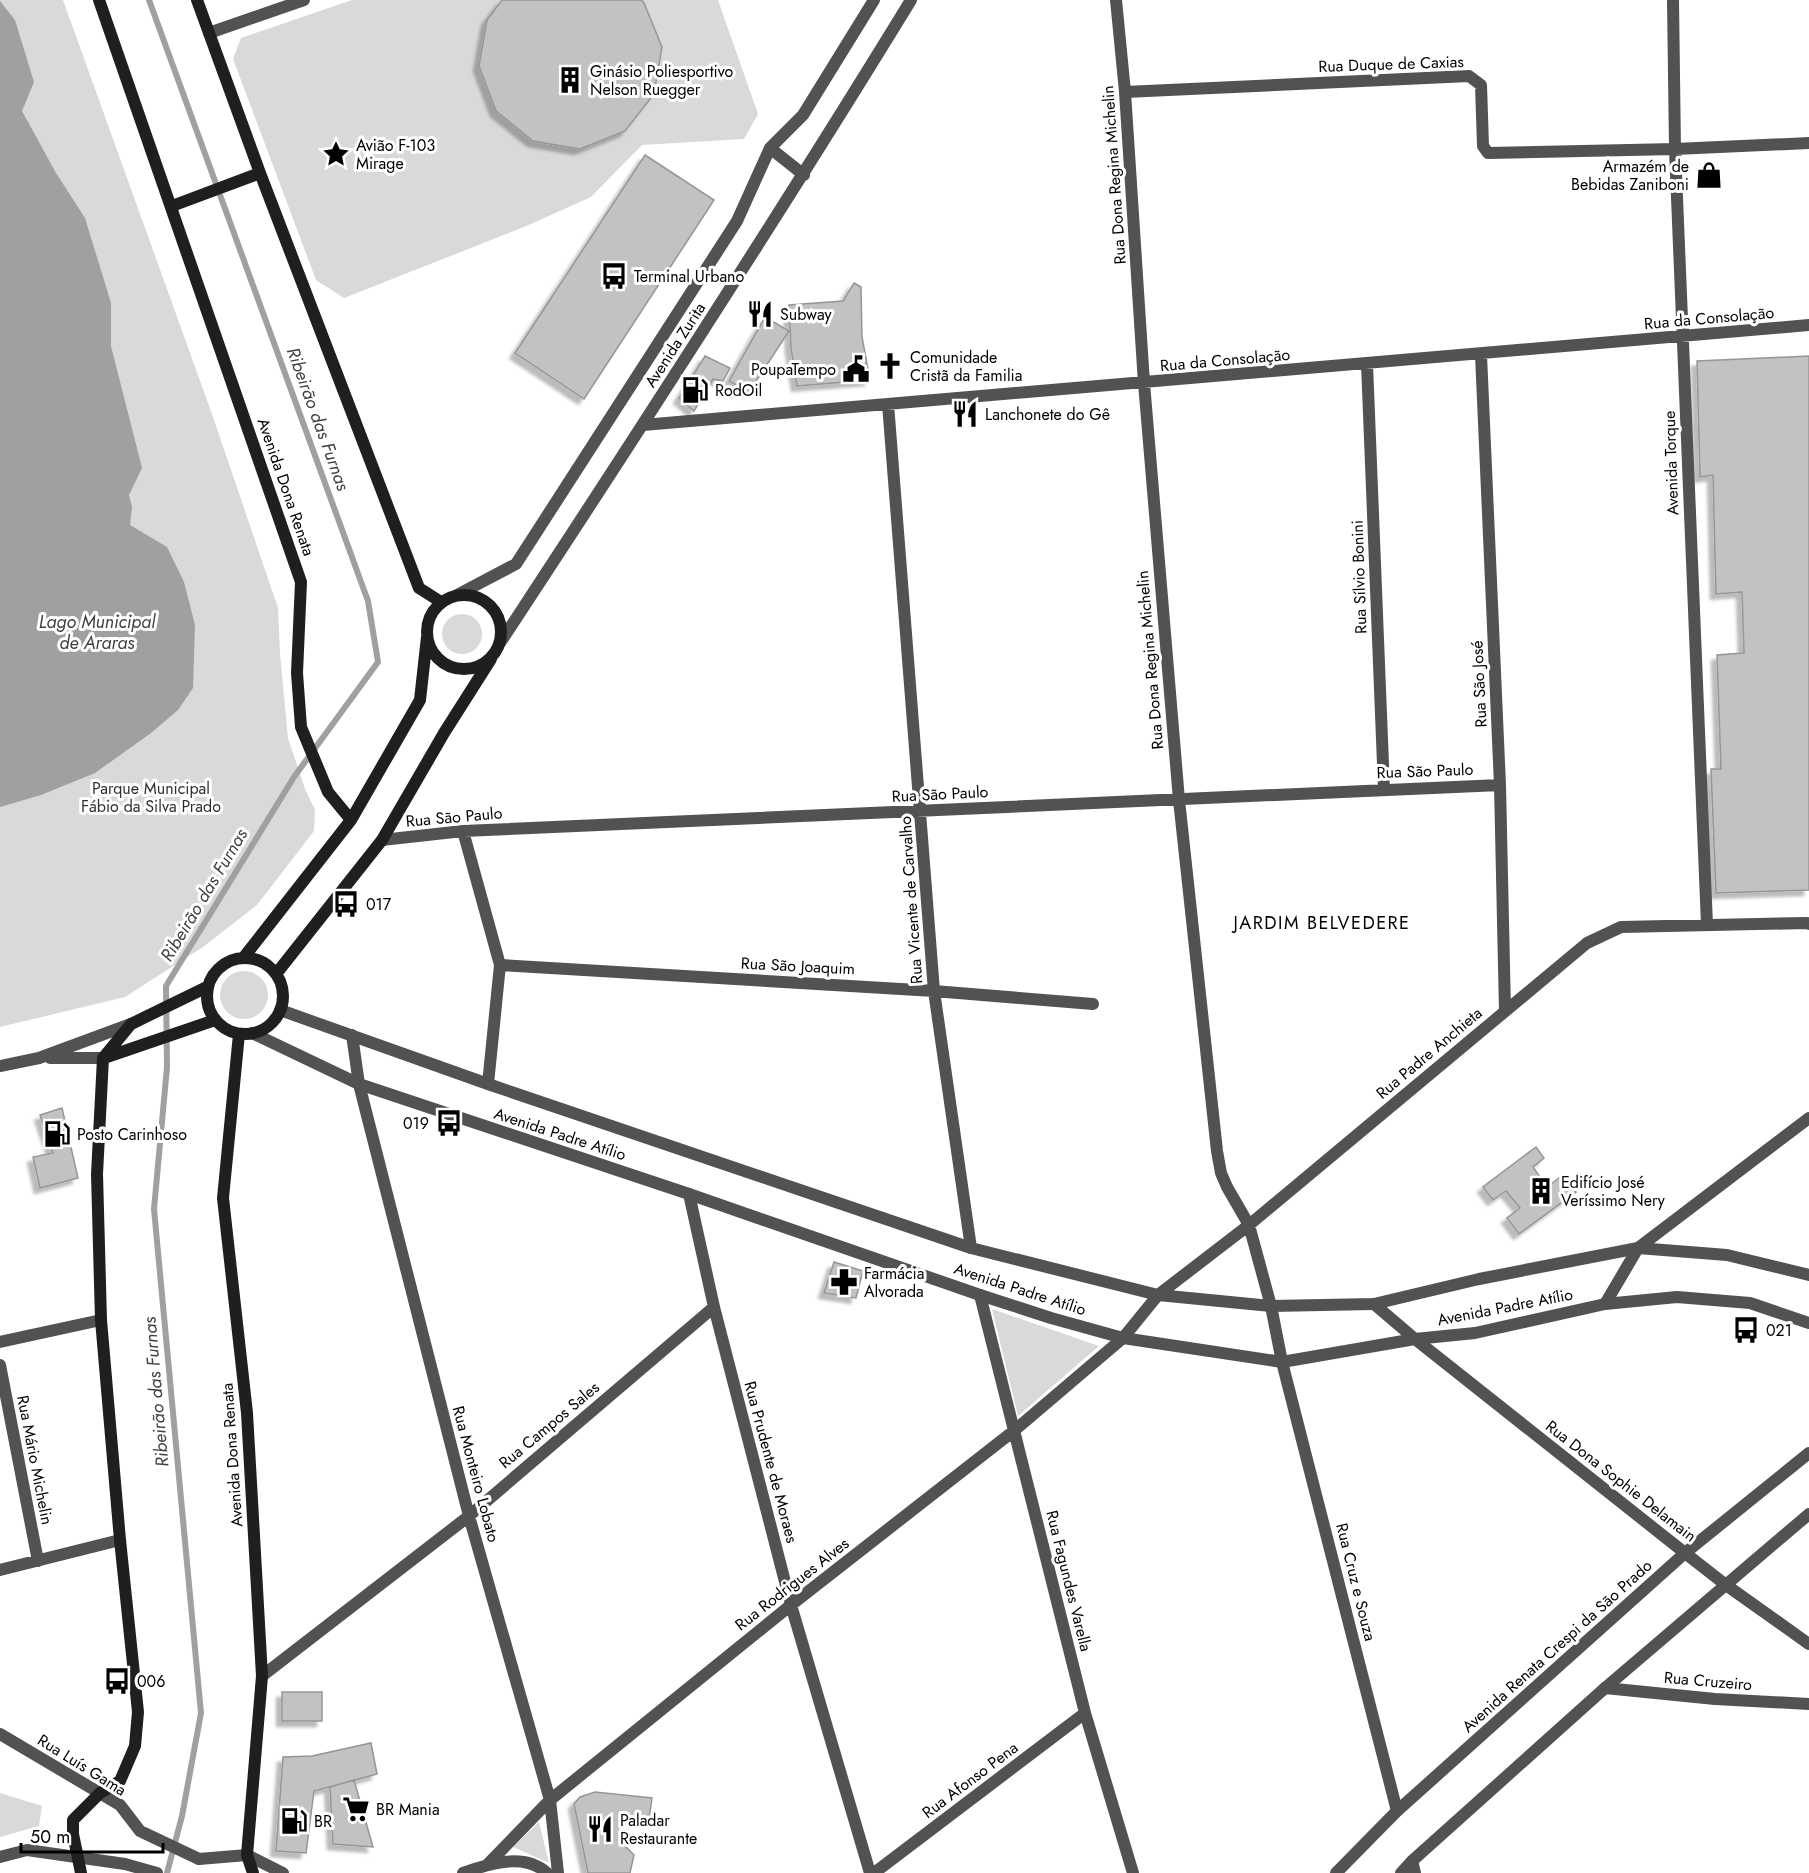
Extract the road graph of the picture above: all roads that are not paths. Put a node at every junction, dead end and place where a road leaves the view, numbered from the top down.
1 (99, 0) edge
2 (197, 0) edge
3 (304, 0) edge
4 (874, 0) edge
5 (911, 0) edge
6 (1116, 0) edge
7 (1673, 0) edge
8 (209, 33) junction
9 (1125, 92) junction
10 (1809, 143) edge
11 (770, 148) junction
12 (1674, 149) junction
13 (260, 173) junction
14 (804, 175) junction
15 (172, 207) junction
16 (1809, 325) edge
17 (1682, 336) junction
18 (1481, 355) junction
19 (1367, 364) junction
20 (1144, 383) junction
21 (888, 404) junction
22 (643, 425) junction
23 (457, 595) junction
24 (441, 602) junction
25 (427, 637) junction
26 (500, 643) junction
27 (491, 659) junction
28 (1500, 785) junction
29 (1384, 789) junction
30 (1179, 800) junction
31 (921, 812) junction
32 (351, 820) junction
33 (463, 831) junction
34 (382, 840) junction
35 (1809, 924) edge
36 (1707, 925) junction
37 (244, 957) junction
38 (500, 965) junction
39 (276, 974) junction
40 (207, 987) junction
41 (934, 991) junction
42 (1093, 1004) dead end
43 (280, 1010) junction
44 (1505, 1011) junction
45 (215, 1020) junction
46 (131, 1024) junction
47 (246, 1034) junction
48 (352, 1035) junction
49 (39, 1058) junction
50 (103, 1058) junction
51 (0, 1066) edge
52 (359, 1084) junction
53 (488, 1084) junction
54 (1809, 1118) edge
55 (689, 1194) junction
56 (1249, 1225) junction
57 (971, 1248) junction
58 (1638, 1248) junction
59 (1809, 1275) edge
60 (980, 1295) junction
61 (1158, 1295) junction
62 (1374, 1304) junction
63 (1605, 1304) junction
64 (1271, 1306) junction
65 (714, 1307) junction
66 (101, 1320) junction
67 (1809, 1323) edge
68 (1123, 1338) junction
69 (1415, 1339) junction
70 (0, 1342) edge
71 (1282, 1362) junction
72 (0, 1365) edge
73 (1016, 1431) junction
74 (1809, 1453) edge
75 (1809, 1514) edge
76 (469, 1516) junction
77 (120, 1540) junction
78 (1685, 1553) junction
79 (38, 1561) junction
80 (0, 1570) edge
81 (1726, 1585) junction
82 (791, 1605) junction
83 (1809, 1644) edge
84 (262, 1676) junction
85 (1605, 1688) junction
86 (1809, 1704) edge
87 (1085, 1713) junction
88 (0, 1734) edge
89 (100, 1793) junction
90 (550, 1800) junction
91 (1397, 1811) junction
92 (247, 1855) junction
93 (0, 1857) edge
94 (78, 1858) junction
95 (1414, 1867) edge
96 (485, 1868) edge
97 (81, 1873) edge
98 (157, 1873) edge
99 (253, 1873) edge
100 (283, 1873) edge
101 (463, 1873) edge
102 (547, 1873) edge
103 (558, 1873) edge
104 (872, 1873) edge
105 (1133, 1873) edge
106 (1336, 1873) edge
107 (1401, 1873) edge

1 - 15 main road, Avenida Dona Renata
2 - 8 main road
3 - 8 street
4 - 11 street, Avenida Zurita
5 - 14 street, Avenida Zurita
6 - 9 street, Rua Dona Regina Michelin
7 - 12 street, Avenida Torque
8 - 13 main road
9 - 12 street, Rua Duque de Caxias
9 - 20 street, Rua Dona Regina Michelin
10 - 12 street, Rua Duque de Caxias
11 - 14 street
11 - 23 street, Avenida Zurita
12 - 17 street, Avenida Torque
13 - 15 main road
13 - 24 main road
14 - 22 street, Avenida Zurita
15 - 32 main road, Avenida Dona Renata
16 - 17 street, Rua da Consolação
17 - 18 street, Rua da Consolação
17 - 36 street, Avenida Torque
18 - 19 street, Rua da Consolação
18 - 28 street, Rua São José
19 - 20 street, Rua da Consolação
19 - 29 street, Rua Sílvio Bonini
20 - 21 street, Rua da Consolação
20 - 30 street, Rua Dona Regina Michelin
21 - 22 street, Rua da Consolação
21 - 31 street, Rua Vicente de Carvalho
22 - 26 street, Avenida Zurita
23 - 24 main road
23 - 26 main road
24 - 25 main road
25 - 27 main road
25 - 32 main road
26 - 27 main road
27 - 34 main road
28 - 29 street, Rua São Paulo
28 - 44 street, Rua São José
29 - 30 street, Rua São Paulo
30 - 31 street, Rua São Paulo
30 - 56 street, Rua Dona Regina Michelin
31 - 33 street, Rua São Paulo
31 - 41 street, Rua Vicente de Carvalho
32 - 37 main road
33 - 34 street, Rua São Paulo
33 - 38 street
34 - 39 main road
35 - 36 street, Rua Padre Anchieta
36 - 44 street, Rua Padre Anchieta
37 - 39 main road
37 - 40 main road
38 - 41 street, Rua São Joaquim
38 - 53 street
39 - 43 main road
40 - 45 main road
40 - 46 main road
41 - 42 street, Rua São Joaquim
41 - 57 street, Rua Vicente de Carvalho
43 - 47 main road
43 - 48 street, Avenida Padre Atílio
44 - 56 street, Rua Padre Anchieta
45 - 47 main road
45 - 50 main road
46 - 49 street
46 - 50 main road
47 - 52 street, Avenida Padre Atílio
47 - 84 main road, Avenida Dona Renata
48 - 52 street, Rua Monteiro Lobato
48 - 53 street, Avenida Padre Atílio
49 - 50 street
49 - 51 street
50 - 66 main road
52 - 55 street, Avenida Padre Atílio
52 - 76 street, Rua Monteiro Lobato
53 - 57 street, Avenida Padre Atílio
54 - 58 street
55 - 60 street, Avenida Padre Atílio
55 - 65 street, Rua Prudente de Moraes
56 - 61 street, Rua Padre Anchieta
56 - 64 street, Rua Dona Regina Michelin
57 - 61 street, Avenida Padre Atílio
58 - 59 street, Avenida Padre Atílio
58 - 62 street, Avenida Padre Atílio
58 - 63 street
60 - 68 street, Avenida Padre Atílio
60 - 73 street, Rua Fagundes Varella
61 - 64 street, Avenida Padre Atílio
61 - 68 street, Rua Padre Anchieta
62 - 64 street, Avenida Padre Atílio
62 - 69 street, Rua Dona Sophie Delamain
63 - 67 street, Avenida Padre Atílio
63 - 69 street, Avenida Padre Atílio
64 - 71 street, Rua Cruz e Souza
65 - 76 street, Rua Campos Sales
65 - 82 street, Rua Prudente de Moraes
66 - 70 street
66 - 77 main road
68 - 71 street, Avenida Padre Atílio
68 - 73 street, Rua Rodrigues Alves
69 - 71 street, Avenida Padre Atílio
69 - 78 street, Rua Dona Sophie Delamain
71 - 91 street, Rua Cruz e Souza
72 - 79 street, Rua Mário Michelin
73 - 82 street, Rua Rodrigues Alves
73 - 87 street, Rua Fagundes Varella
74 - 78 street, Avenida Renata Crespi da São Prado
75 - 81 street
76 - 84 street, Rua Campos Sales
76 - 90 street, Rua Monteiro Lobato
77 - 79 street
77 - 89 main road
78 - 81 street, Rua Dona Sophie Delamain
78 - 91 street, Avenida Renata Crespi da São Prado
79 - 80 street
81 - 83 street, Rua Dona Sophie Delamain
81 - 85 street
82 - 90 street, Rua Rodrigues Alves
82 - 104 street, Rua Prudente de Moraes
84 - 92 main road, Avenida Dona Renata
85 - 86 street, Rua Cruzeiro
85 - 95 street
87 - 104 street, Rua Afonso Pena
87 - 105 street, Rua Fagundes Varella
88 - 89 street, Rua Luís Gama
89 - 92 street, Rua Luís Gama
89 - 94 main road
90 - 96 street, Rua Rodrigues Alves
90 - 103 street, Rua Monteiro Lobato
91 - 106 street, Avenida Renata Crespi da São Prado
92 - 99 main road, Avenida Dona Renata
92 - 100 street
93 - 94 street
94 - 97 main road
94 - 98 street
95 - 107 street
96 - 101 street
96 - 102 street

